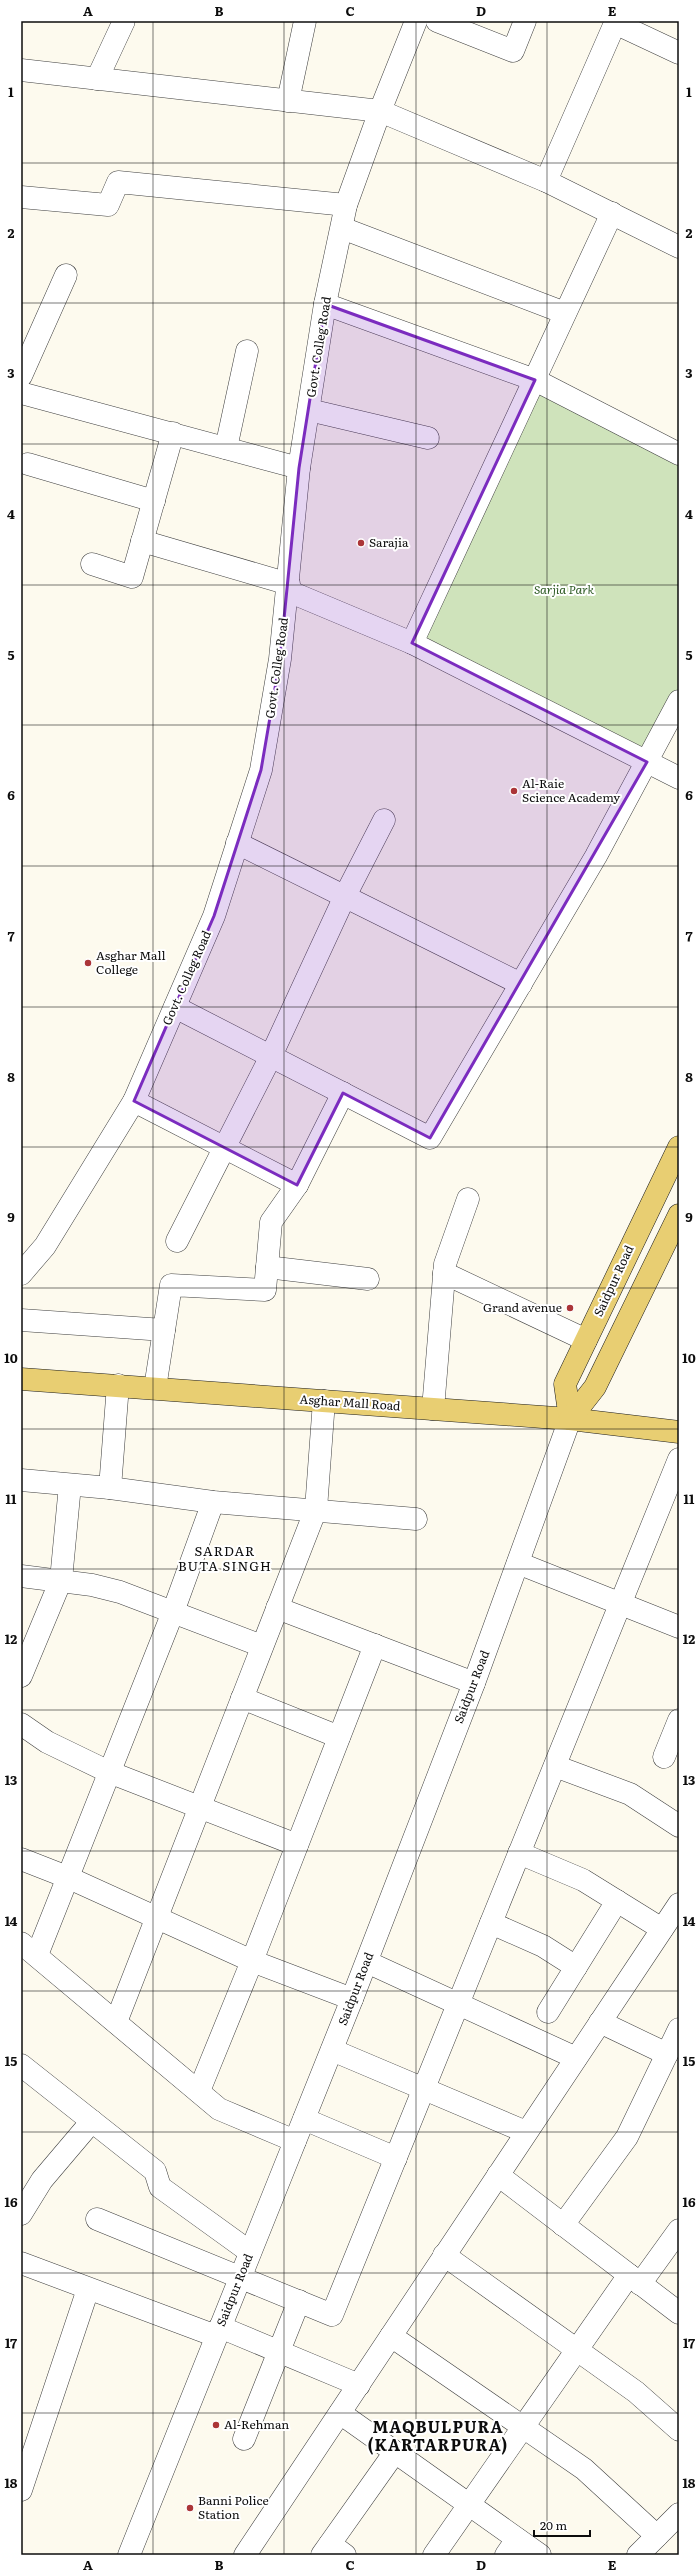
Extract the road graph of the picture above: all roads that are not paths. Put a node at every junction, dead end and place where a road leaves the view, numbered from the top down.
1 (124, 21) edge
2 (304, 21) edge
3 (416, 21) edge
4 (437, 21) edge
5 (525, 21) edge
6 (615, 22) edge
7 (679, 53) edge
8 (21, 70) edge
9 (97, 79) junction
10 (288, 101) junction
11 (380, 111) junction
12 (546, 181) junction
13 (21, 197) edge
14 (346, 205) junction
15 (612, 213) junction
16 (342, 228) junction
17 (679, 247) edge
18 (66, 275) dead end
19 (325, 304) junction
20 (566, 313) junction
21 (247, 351) dead end
22 (21, 376) edge
23 (535, 380) junction
24 (21, 393) edge
25 (309, 410) junction
26 (173, 433) junction
27 (428, 438) dead end
28 (226, 448) junction
29 (679, 454) edge
30 (28, 464) dead end
31 (299, 468) junction
32 (154, 501) junction
33 (142, 541) junction
34 (92, 564) dead end
35 (288, 588) junction
36 (412, 643) junction
37 (679, 701) edge
38 (646, 762) junction
39 (679, 778) edge
40 (384, 820) dead end
41 (237, 843) junction
42 (345, 896) junction
43 (521, 984) junction
44 (175, 1007) junction
45 (271, 1056) junction
46 (343, 1093) junction
47 (134, 1101) junction
48 (224, 1147) junction
49 (679, 1147) edge
50 (298, 1185) junction
51 (468, 1199) dead end
52 (679, 1215) edge
53 (177, 1241) dead end
54 (267, 1267) junction
55 (444, 1273) junction
56 (21, 1274) edge
57 (368, 1279) dead end
58 (21, 1320) edge
59 (164, 1330) junction
60 (586, 1340) junction
61 (21, 1379) edge
62 (118, 1385) junction
63 (155, 1388) junction
64 (324, 1401) junction
65 (433, 1409) junction
66 (570, 1419) junction
67 (679, 1432) edge
68 (679, 1459) edge
69 (21, 1480) edge
70 (70, 1485) junction
71 (110, 1488) junction
72 (213, 1502) junction
73 (316, 1509) junction
74 (416, 1519) dead end
75 (518, 1563) junction
76 (21, 1576) edge
77 (61, 1580) junction
78 (620, 1604) junction
79 (277, 1608) junction
80 (172, 1612) junction
81 (679, 1628) edge
82 (375, 1645) junction
83 (262, 1646) junction
84 (21, 1676) edge
85 (474, 1683) junction
86 (242, 1698) junction
87 (679, 1720) edge
88 (21, 1724) edge
89 (339, 1737) junction
90 (664, 1757) dead end
91 (555, 1766) junction
92 (109, 1772) junction
93 (202, 1808) junction
94 (679, 1826) edge
95 (297, 1845) junction
96 (519, 1854) junction
97 (21, 1859) edge
98 (67, 1877) junction
99 (617, 1901) junction
100 (679, 1904) edge
101 (157, 1919) junction
102 (491, 1923) junction
103 (662, 1929) junction
104 (29, 1949) edge
105 (252, 1961) junction
106 (366, 1962) junction
107 (576, 1967) junction
108 (352, 1999) junction
109 (458, 2004) junction
110 (548, 2012) dead end
111 (116, 2022) junction
112 (600, 2022) junction
113 (679, 2029) edge
114 (332, 2050) junction
115 (667, 2054) junction
116 (576, 2058) junction
117 (21, 2065) edge
118 (424, 2088) junction
119 (199, 2091) junction
120 (304, 2119) junction
121 (92, 2121) junction
122 (526, 2132) junction
123 (295, 2141) junction
124 (396, 2158) junction
125 (498, 2175) junction
126 (21, 2214) edge
127 (97, 2219) dead end
128 (563, 2225) junction
129 (679, 2230) edge
130 (250, 2252) junction
131 (444, 2255) junction
132 (21, 2264) edge
133 (240, 2276) junction
134 (635, 2280) junction
135 (88, 2289) junction
136 (299, 2301) junction
137 (679, 2313) edge
138 (218, 2332) junction
139 (391, 2336) junction
140 (577, 2350) junction
141 (279, 2352) junction
142 (359, 2385) junction
143 (340, 2413) junction
144 (523, 2427) junction
145 (679, 2430) edge
146 (244, 2439) dead end
147 (395, 2452) junction
148 (21, 2490) edge
149 (469, 2505) junction
150 (679, 2514) edge
151 (657, 2536) junction
152 (512, 2547) edge
153 (332, 2551) edge
154 (129, 2555) edge
155 (245, 2555) edge
156 (434, 2555) edge
157 (540, 2555) edge
158 (638, 2555) edge

1 - 9 street
2 - 10 street
3 - 11 street, Govt. Colleg Road
4 - 5 street
6 - 7 street
6 - 12 street
8 - 9 street
9 - 10 street
10 - 11 street
11 - 12 street
11 - 14 street, Govt. Colleg Road
12 - 15 street
13 - 14 street
14 - 16 street, Govt. Colleg Road
15 - 17 street
15 - 20 street
16 - 19 street, Govt. Colleg Road
16 - 20 street
18 - 22 street
19 - 23 street
19 - 25 street, Govt. Colleg Road
20 - 23 street
21 - 28 street
23 - 29 street
23 - 36 street
24 - 26 street
25 - 27 street
25 - 31 street, Govt. Colleg Road
26 - 28 street
26 - 32 street
28 - 31 street
30 - 32 street
31 - 35 street, Govt. Colleg Road
32 - 33 street
33 - 34 street
33 - 35 street
35 - 36 street
35 - 41 street, Govt. Colleg Road
36 - 38 street
37 - 38 street
38 - 39 street
38 - 43 street
40 - 42 street
41 - 42 street
41 - 44 street, Govt. Colleg Road
42 - 43 street
42 - 45 street
43 - 46 street
44 - 45 street
44 - 47 street, Govt. Colleg Road
45 - 46 street
45 - 48 street
46 - 50 street
47 - 48 street
47 - 56 street, Govt. Colleg Road
48 - 50 street
48 - 53 street
49 - 60 main road, Saidpur Road
50 - 54 street
51 - 55 street
52 - 66 main road, Saidpur Road
54 - 57 street
54 - 59 street
55 - 60 street
55 - 65 street
58 - 59 street
59 - 63 street
60 - 66 main road, Saidpur Road
61 - 62 main road, Asghar Mall Road
62 - 63 main road, Asghar Mall Road
62 - 71 street
63 - 64 main road, Asghar Mall Road
64 - 65 main road, Asghar Mall Road
64 - 73 street
65 - 66 main road, Asghar Mall Road
66 - 67 main road, Asghar Mall Road
66 - 75 street, Saidpur Road
68 - 78 street
69 - 70 street
70 - 71 street
70 - 77 street
71 - 72 street
72 - 73 street
72 - 80 street
73 - 74 street
73 - 79 street
75 - 78 street
75 - 85 street, Saidpur Road
76 - 77 street
77 - 80 street
77 - 84 street
78 - 81 street
78 - 91 street
79 - 82 street
79 - 83 street
80 - 83 street
80 - 92 street
82 - 85 street
82 - 89 street
83 - 86 street
85 - 106 street, Saidpur Road
86 - 89 street
86 - 93 street
87 - 90 street
88 - 92 street
89 - 95 street
91 - 94 street
91 - 96 street
92 - 93 street
92 - 98 street
93 - 95 street
93 - 101 street
95 - 105 street
96 - 99 street
96 - 102 street
97 - 98 street
98 - 101 street
98 - 104 street
99 - 103 street
99 - 107 street
100 - 103 street
101 - 105 street
101 - 111 street
102 - 107 street
102 - 109 street
103 - 112 street
104 - 111 street
105 - 108 street
105 - 119 street
106 - 108 street, Saidpur Road
106 - 109 street
107 - 110 street
108 - 114 street, Saidpur Road
109 - 116 street
109 - 118 street
111 - 119 street
112 - 115 street
112 - 116 street
113 - 115 street
114 - 118 street
114 - 120 street, Saidpur Road
115 - 128 street
116 - 122 street
117 - 121 street
118 - 122 street
118 - 124 street
119 - 123 street
120 - 123 street, Saidpur Road
120 - 124 street
121 - 126 street
121 - 130 street
122 - 125 street
123 - 130 street, Saidpur Road
124 - 136 street
125 - 128 street
125 - 131 street
127 - 133 street
128 - 134 street
129 - 134 street
130 - 133 street, Saidpur Road
131 - 139 street
131 - 140 street
132 - 135 street
133 - 136 street
133 - 138 street, Saidpur Road
134 - 137 street
134 - 140 street
135 - 138 street
135 - 148 street
136 - 141 street
138 - 141 street
138 - 154 street, Saidpur Road
139 - 142 street
139 - 144 street
140 - 144 street
140 - 145 street
141 - 142 street
141 - 146 street
142 - 143 street
143 - 147 street
143 - 155 street
144 - 149 street
144 - 151 street
147 - 149 street
147 - 153 street
149 - 152 street
149 - 156 street
150 - 151 street
151 - 158 street
152 - 157 street

